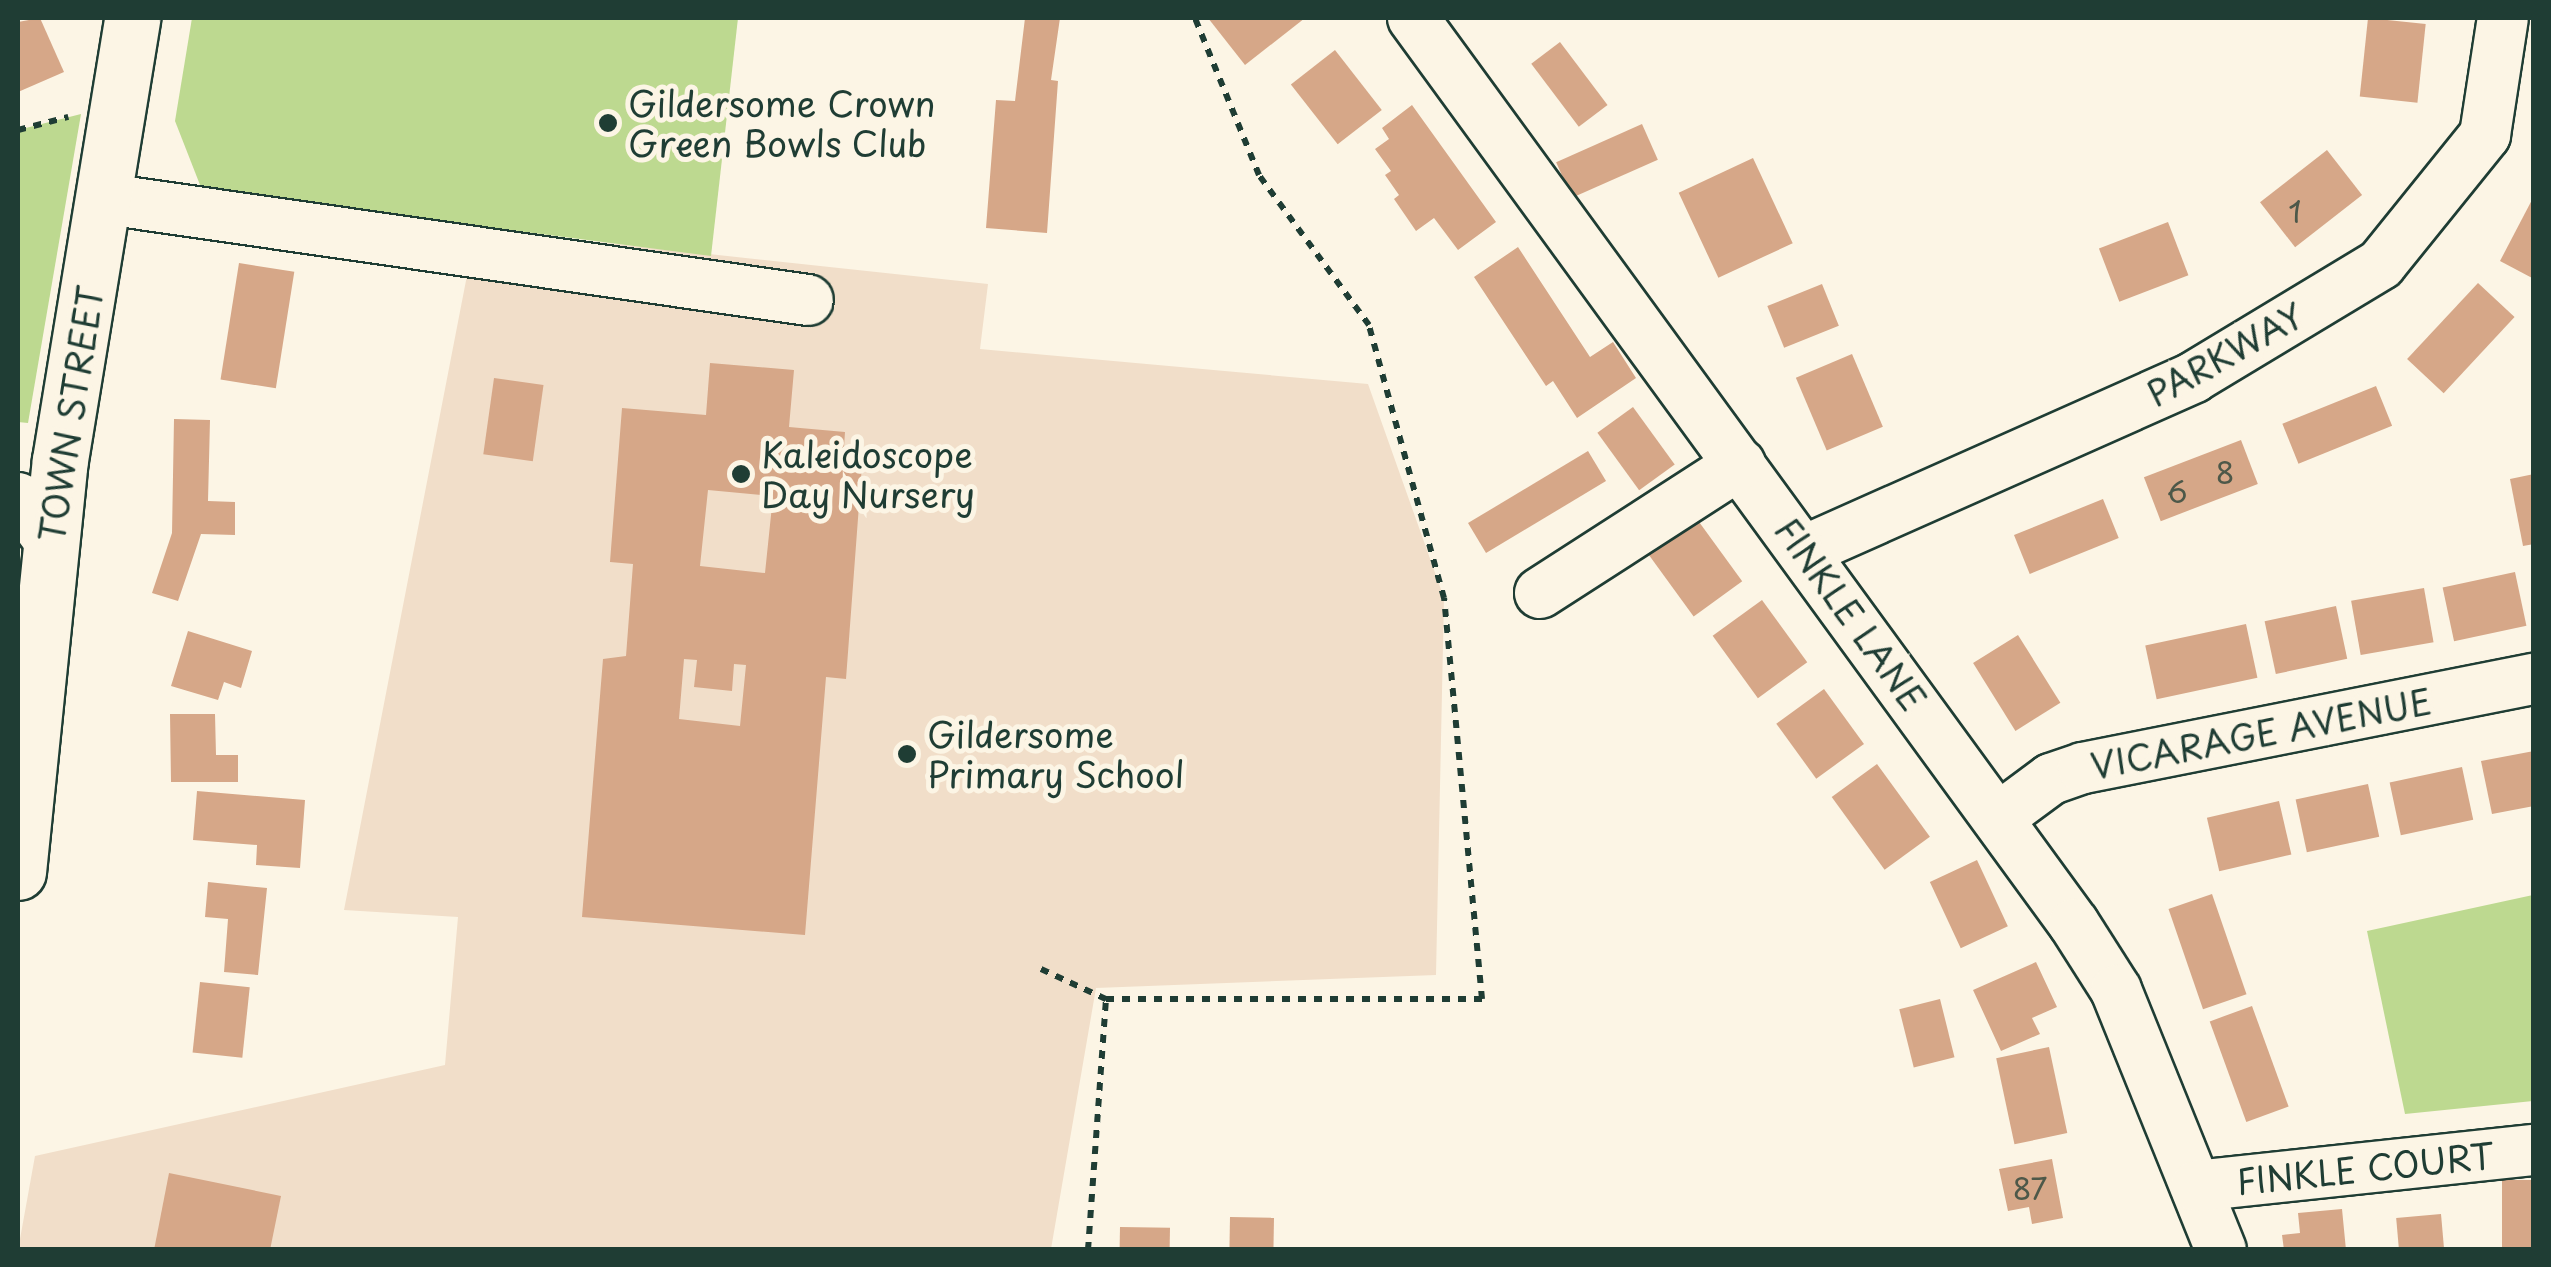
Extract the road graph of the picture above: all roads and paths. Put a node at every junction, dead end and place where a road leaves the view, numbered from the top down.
1 (132, 18) edge
2 (1194, 18) edge
3 (1413, 18) edge
4 (2504, 18) edge
5 (106, 198) junction
6 (808, 300) dead end
7 (1740, 464) junction
8 (33, 518) edge
9 (1804, 551) junction
10 (1540, 593) dead end
11 (2534, 678) edge
12 (2001, 816) junction
13 (18, 872) edge
14 (1041, 969) dead end
15 (1106, 1000) junction
16 (2534, 1150) edge
17 (2196, 1186) junction
18 (1088, 1250) edge
19 (2221, 1250) edge

1 - 5 main road, TOWN STREET
2 - 15 path
3 - 7 street, FINKLE LANE
4 - 9 street, PARKWAY
5 - 6 street
5 - 8 main road, TOWN STREET
7 - 9 street, FINKLE LANE
7 - 10 street
8 - 13 main road, TOWN STREET
9 - 12 street, FINKLE LANE
11 - 12 street, VICARAGE AVENUE
12 - 17 street, FINKLE LANE
14 - 15 path
15 - 18 path
16 - 17 street, FINKLE COURT
17 - 19 street, FINKLE LANE

